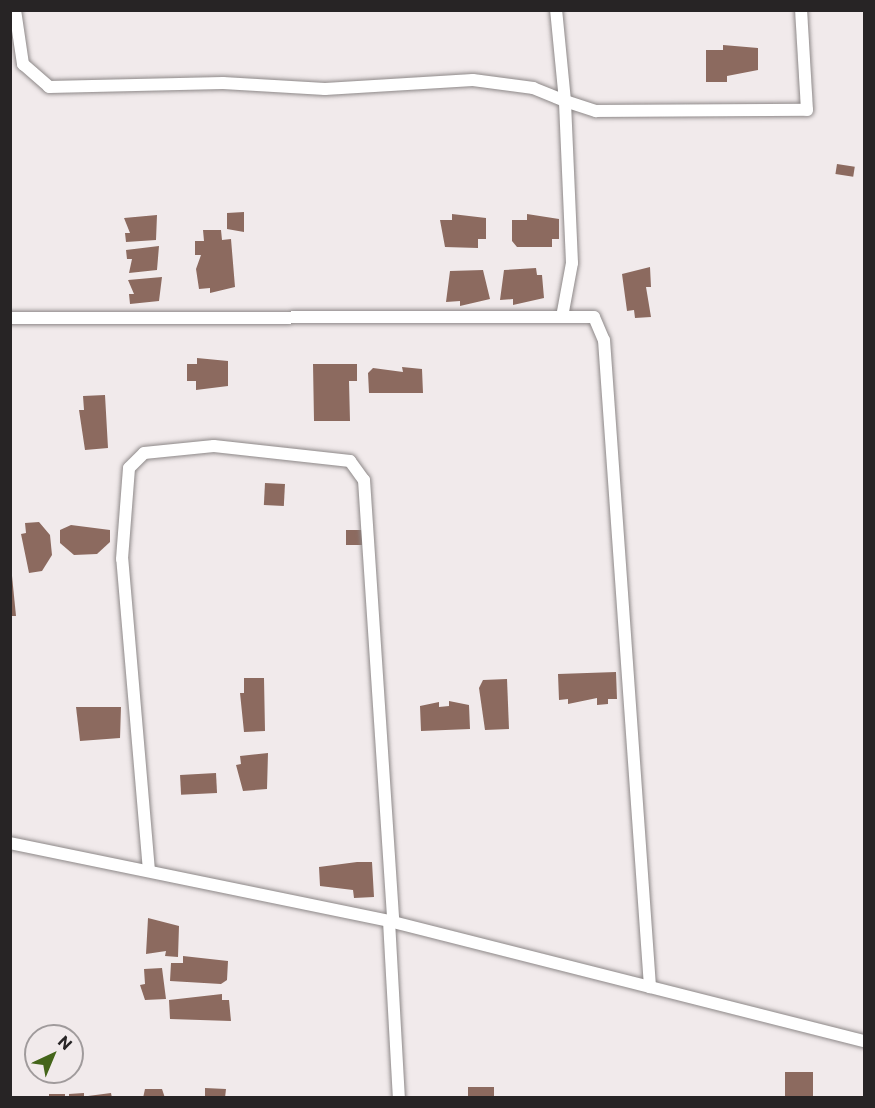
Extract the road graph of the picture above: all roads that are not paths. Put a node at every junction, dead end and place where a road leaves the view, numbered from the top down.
1 (15, 10) edge
2 (556, 10) edge
3 (801, 10) edge
4 (565, 101) junction
5 (562, 317) junction
6 (10, 318) edge
7 (10, 843) edge
8 (149, 872) junction
9 (391, 921) junction
10 (650, 987) junction
11 (864, 1041) edge
12 (399, 1098) edge

1 - 4 street
2 - 4 street
3 - 4 street
4 - 5 street
5 - 6 street
5 - 10 street
7 - 8 street
8 - 9 street
8 - 9 street
9 - 10 street
9 - 12 street
10 - 11 street

